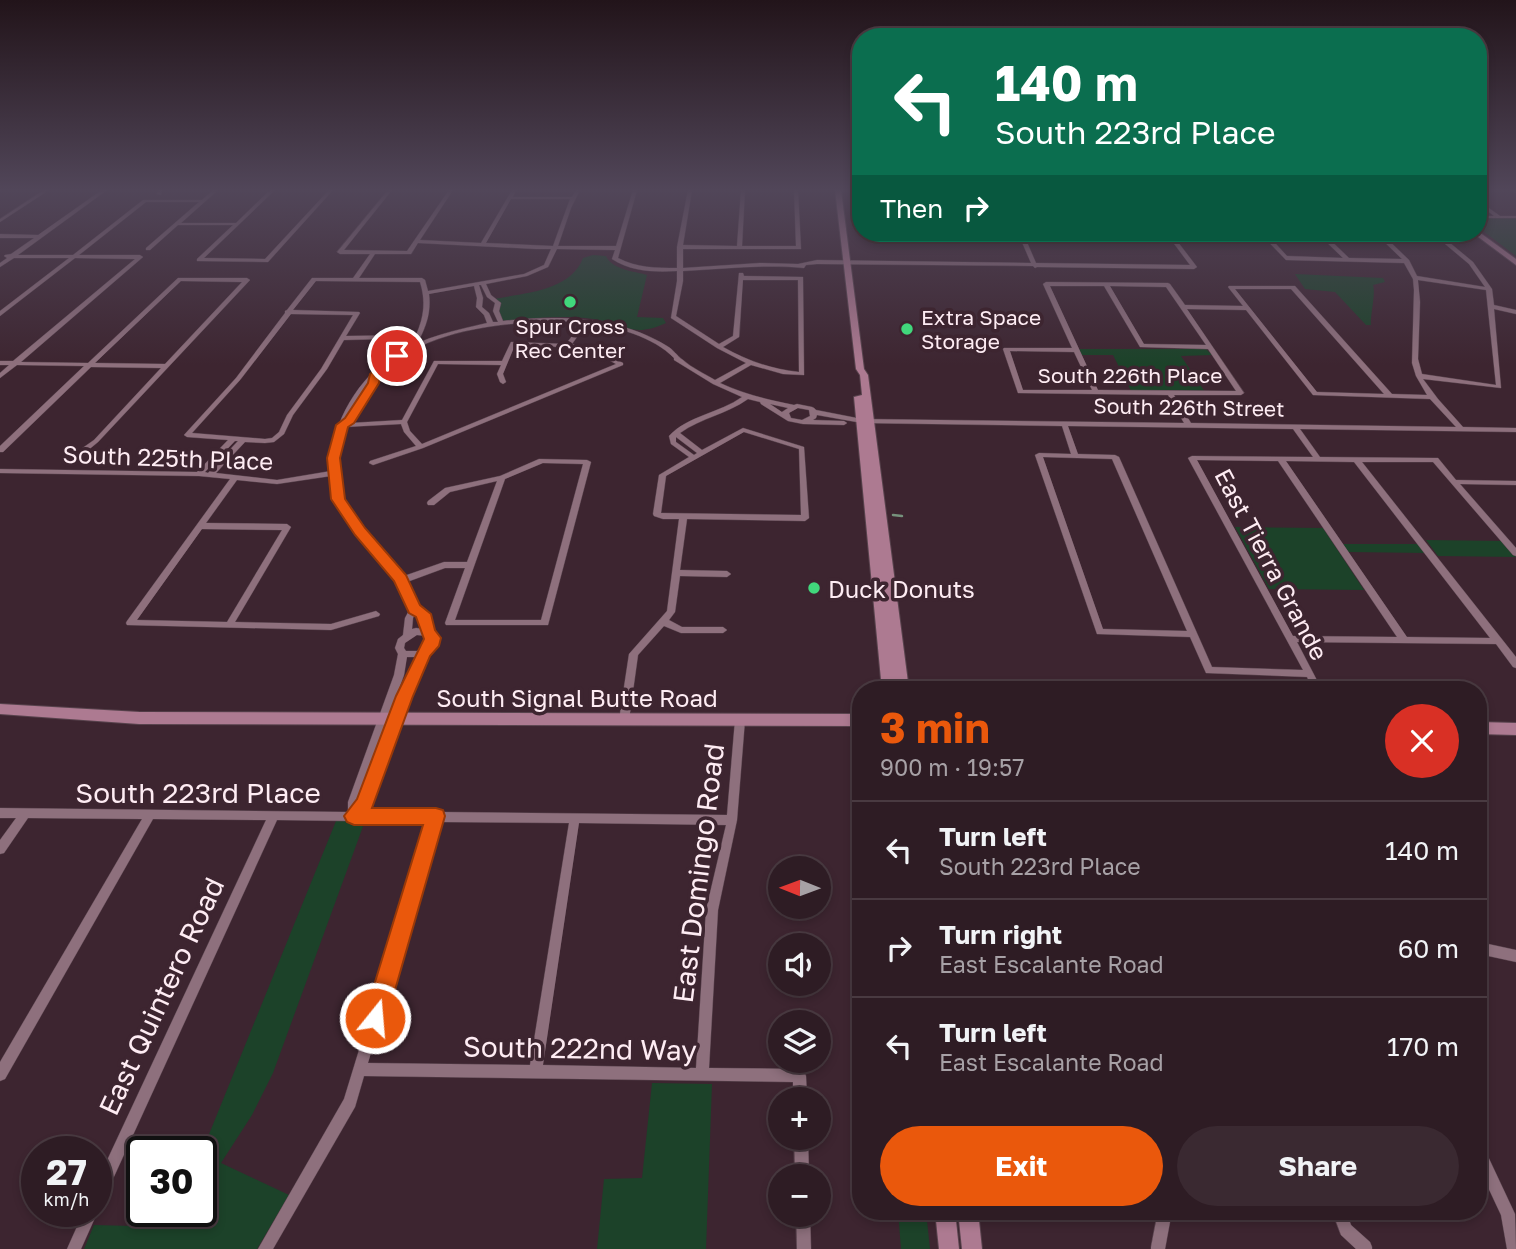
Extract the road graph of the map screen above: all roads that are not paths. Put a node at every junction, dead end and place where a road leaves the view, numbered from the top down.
1 (21, 248) edge
2 (84, 248) edge
3 (211, 248) edge
4 (277, 248) edge
5 (343, 248) edge
6 (412, 248) edge
7 (554, 248) edge
8 (618, 248) edge
9 (680, 248) edge
10 (771, 248) edge
11 (846, 248) edge
12 (1027, 248) edge
13 (1180, 248) edge
14 (1277, 248) edge
15 (1336, 248) edge
16 (1394, 248) edge
17 (1454, 248) edge
18 (1497, 248) edge
19 (1499, 248) edge
20 (373, 253) junction
21 (10, 256) junction
22 (74, 256) junction
23 (1346, 258) junction
24 (1408, 261) junction
25 (1516, 261) edge
26 (0, 263) edge
27 (741, 264) junction
28 (771, 264) junction
29 (848, 265) junction
30 (1035, 265) junction
31 (679, 269) junction
32 (741, 278) junction
33 (1417, 278) junction
34 (355, 279) junction
35 (480, 284) junction
36 (1106, 284) junction
37 (1489, 289) junction
38 (428, 293) junction
39 (495, 304) junction
40 (482, 307) junction
41 (1183, 307) junction
42 (1493, 307) junction
43 (1248, 308) junction
44 (287, 312) junction
45 (1516, 312) edge
46 (0, 314) edge
47 (586, 321) junction
48 (496, 324) junction
49 (343, 338) junction
50 (568, 345) junction
51 (720, 346) junction
52 (1210, 347) junction
53 (1076, 351) junction
54 (0, 363) edge
55 (15, 363) junction
56 (505, 363) junction
57 (91, 364) junction
58 (749, 364) junction
59 (165, 366) junction
60 (860, 369) joint
61 (0, 376) edge
62 (1419, 376) junction
63 (503, 382) dead end
64 (715, 383) junction
65 (1096, 393) junction
66 (1170, 393) junction
67 (1389, 395) junction
68 (746, 397) junction
69 (1433, 397) junction
70 (763, 403) junction
71 (793, 407) junction
72 (814, 412) junction
73 (786, 417) junction
74 (867, 421) junction
75 (404, 422) junction
76 (807, 422) junction
77 (1064, 423) junction
78 (343, 425) junction
79 (1188, 425) junction
80 (1294, 426) junction
81 (1460, 427) junction
82 (1516, 430) edge
83 (234, 438) junction
84 (244, 439) junction
85 (421, 447) junction
86 (0, 450) edge
87 (78, 454) dead end
88 (697, 455) junction
89 (1075, 456) junction
90 (216, 457) junction
91 (227, 458) junction
92 (1280, 458) junction
93 (1318, 459) junction
94 (1356, 459) junction
95 (1435, 460) joint
96 (373, 463) dead end
97 (0, 471) edge
98 (333, 472) junction
99 (199, 474) junction
100 (210, 475) junction
101 (235, 478) junction
102 (502, 478) junction
103 (1455, 482) junction
104 (1516, 483) edge
105 (430, 503) dead end
106 (683, 516) junction
107 (199, 526) junction
108 (1516, 553) edge
109 (470, 565) junction
110 (676, 573) junction
111 (727, 574) dead end
112 (402, 580) junction
113 (414, 609) junction
114 (376, 614) dead end
115 (664, 622) junction
116 (130, 624) joint
117 (229, 625) junction
118 (723, 630) dead end
119 (428, 632) junction
120 (1193, 634) junction
121 (407, 635) junction
122 (1291, 639) junction
123 (1404, 640) junction
124 (1498, 641) junction
125 (424, 652) junction
126 (403, 654) junction
127 (1516, 664) edge
128 (1310, 674) junction
129 (888, 681) edge
130 (902, 681) edge
131 (1314, 681) edge
132 (0, 709) edge
133 (390, 719) junction
134 (624, 720) junction
135 (740, 720) junction
136 (852, 720) edge
137 (1487, 728) edge
138 (1516, 729) edge
139 (0, 813) edge
140 (25, 814) junction
141 (150, 815) junction
142 (274, 815) junction
143 (354, 816) junction
144 (436, 816) junction
145 (575, 818) junction
146 (732, 820) junction
147 (0, 849) edge
148 (1487, 950) edge
149 (1516, 956) edge
150 (360, 1069) junction
151 (535, 1072) junction
152 (0, 1074) edge
153 (702, 1074) junction
154 (799, 1087) edge
155 (112, 1165) edge
156 (1487, 1170) edge
157 (946, 1220) edge
158 (969, 1220) edge
159 (1163, 1220) edge
160 (1342, 1220) edge
161 (84, 1227) edge
162 (803, 1227) edge
163 (1158, 1247) dead end
164 (1365, 1247) dead end
165 (74, 1249) edge
166 (265, 1249) edge
167 (804, 1249) edge
168 (949, 1249) edge
169 (972, 1249) edge
170 (1514, 1249) edge

1 - 21 street
2 - 22 street
3 - 4 street
5 - 20 street
6 - 20 street
7 - 35 street
8 - 31 street
9 - 31 street
10 - 28 street
11 - 29 main road
12 - 30 street
13 - 30 street
14 - 23 street
15 - 23 street
16 - 24 street
17 - 37 street
18 - 25 main road
19 - 25 main road
20 - 34 street
21 - 22 street
21 - 26 street
22 - 46 street
22 - 55 street
23 - 24 street
24 - 33 street
27 - 28 street
27 - 31 street
27 - 32 street
28 - 29 street
29 - 30 street
29 - 60 main road
31 - 51 street
32 - 51 street
32 - 58 street
33 - 37 street
33 - 62 street
34 - 38 street
34 - 44 street
35 - 38 street
35 - 39 street
35 - 40 street
36 - 41 street
36 - 52 street
36 - 53 street
37 - 42 street
38 - 49 street
39 - 40 street
39 - 48 street
40 - 48 street
41 - 43 street
41 - 52 street
42 - 45 street
42 - 62 street
43 - 67 street
43 - 67 street
44 - 49 street
44 - 83 street
47 - 48 street
47 - 50 street
47 - 64 street
48 - 78 street
49 - 84 street
50 - 56 street
50 - 85 street
51 - 58 street
52 - 66 street, South 226th Place
53 - 65 street
53 - 65 street, South 226th Place
54 - 55 street
55 - 57 street
55 - 61 street
56 - 63 street
56 - 75 street
57 - 59 street
57 - 59 street
57 - 86 street
58 - 64 street
59 - 87 street
60 - 74 main road
62 - 69 street
64 - 68 street
65 - 66 street, South 226th Place
66 - 79 street
67 - 69 street
68 - 70 street
68 - 88 street
69 - 81 street
70 - 71 street
70 - 73 street
71 - 72 street
71 - 73 street
72 - 74 street
72 - 76 street
73 - 76 street
74 - 76 street
74 - 77 street, South 226th Street
74 - 129 main road
74 - 130 main road
75 - 78 street
75 - 85 street
77 - 79 street, South 226th Street
77 - 89 street
78 - 98 street
79 - 80 street, South 226th Street
80 - 81 street, South 226th Street
80 - 93 street
81 - 82 street, South 226th Street
83 - 84 street
83 - 90 street
84 - 91 street
85 - 96 street
88 - 106 street
88 - 106 street
89 - 120 street
89 - 120 street
90 - 91 street
90 - 99 street
91 - 100 street
92 - 93 street
92 - 122 street, East Tierra Grande
92 - 123 street
93 - 94 street
94 - 95 street
94 - 124 street
95 - 103 street
97 - 99 street, South 225th Place
98 - 101 street, South 225th Place
98 - 112 street
99 - 100 street, South 225th Place
100 - 101 street, South 225th Place
101 - 107 street
102 - 105 street
102 - 109 street
102 - 109 street
103 - 104 street
103 - 108 street
106 - 110 street
107 - 116 street
107 - 117 street
109 - 112 street
110 - 111 street
110 - 115 street
112 - 113 street
113 - 119 street
113 - 121 street
114 - 117 street
115 - 118 street
115 - 134 street
116 - 117 street
119 - 121 street
119 - 125 street
120 - 128 street
121 - 126 street
122 - 123 street
122 - 128 street, East Tierra Grande
123 - 124 street
124 - 127 street
125 - 126 street
125 - 133 street
126 - 133 street
128 - 131 street, East Tierra Grande
132 - 133 main road, South Signal Butte Road
133 - 134 main road, South Signal Butte Road
133 - 143 street
134 - 135 main road, South Signal Butte Road
135 - 136 main road, South Signal Butte Road
135 - 146 street, East Domingo Road
137 - 138 main road
139 - 140 street, South 223rd Place
140 - 141 street, South 223rd Place
140 - 147 street
141 - 142 street, South 223rd Place
141 - 152 street
142 - 143 street, South 223rd Place
142 - 155 street, East Quintero Road
143 - 144 street, South 223rd Place
144 - 145 street, South 223rd Place
144 - 150 street
145 - 146 street, South 223rd Place
145 - 151 street
146 - 153 street, East Domingo Road
148 - 149 street
150 - 151 street, South 222nd Way
150 - 166 street
151 - 153 street, South 222nd Way
153 - 154 street, South 222nd Way
156 - 170 street
157 - 168 main road
158 - 169 main road
159 - 163 street
160 - 164 street
161 - 165 street
162 - 167 street

